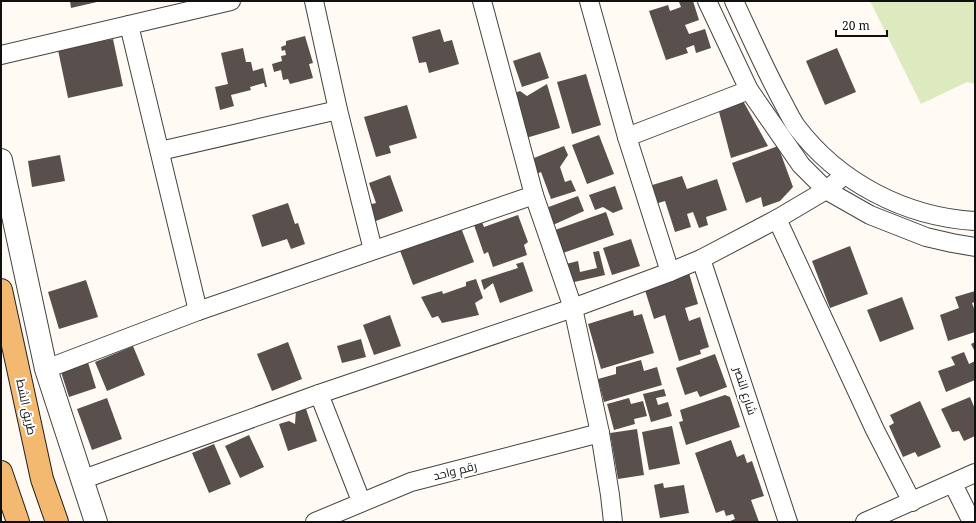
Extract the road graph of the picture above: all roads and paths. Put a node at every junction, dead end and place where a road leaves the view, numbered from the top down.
1 (231, 1) edge
2 (314, 1) edge
3 (482, 1) edge
4 (589, 1) edge
5 (707, 1) edge
6 (734, 1) edge
7 (129, 25) junction
8 (1, 55) edge
9 (749, 90) junction
10 (338, 110) junction
11 (626, 137) junction
12 (160, 151) junction
13 (1, 160) edge
14 (845, 175) junction
15 (826, 190) junction
16 (534, 195) junction
17 (777, 219) junction
18 (975, 221) edge
19 (975, 247) edge
20 (373, 250) junction
21 (701, 259) junction
22 (670, 272) junction
23 (1, 290) edge
24 (573, 308) junction
25 (198, 311) junction
26 (46, 368) junction
27 (318, 394) junction
28 (600, 433) junction
29 (1, 472) edge
30 (975, 473) edge
31 (81, 480) junction
32 (953, 484) junction
33 (361, 501) junction
34 (912, 502) junction
35 (18, 522) edge
36 (57, 522) edge
37 (96, 522) edge
38 (315, 522) edge
39 (612, 522) edge
40 (788, 522) edge
41 (865, 522) edge
42 (972, 522) edge

1 - 7 street
2 - 10 street
3 - 16 street
4 - 11 street
5 - 9 street
6 - 14 street
7 - 8 street
7 - 12 street
9 - 11 street
9 - 15 street
10 - 12 street
10 - 20 street
11 - 22 street
12 - 25 street
13 - 26 street
14 - 15 street
14 - 18 street
15 - 17 street
15 - 19 street
16 - 20 street
16 - 24 street
17 - 21 street
17 - 34 street
20 - 25 street
21 - 22 street
21 - 40 street, شارع النصر
22 - 24 street
23 - 36 main road, طريق الشط
24 - 27 street
24 - 28 street
25 - 26 street
26 - 31 street
27 - 31 street
27 - 33 street
28 - 33 street, رقم واحد
28 - 39 street
29 - 35 main road
30 - 32 street
31 - 37 street
32 - 34 street
32 - 42 street
33 - 38 street, رقم واحد
34 - 41 street

